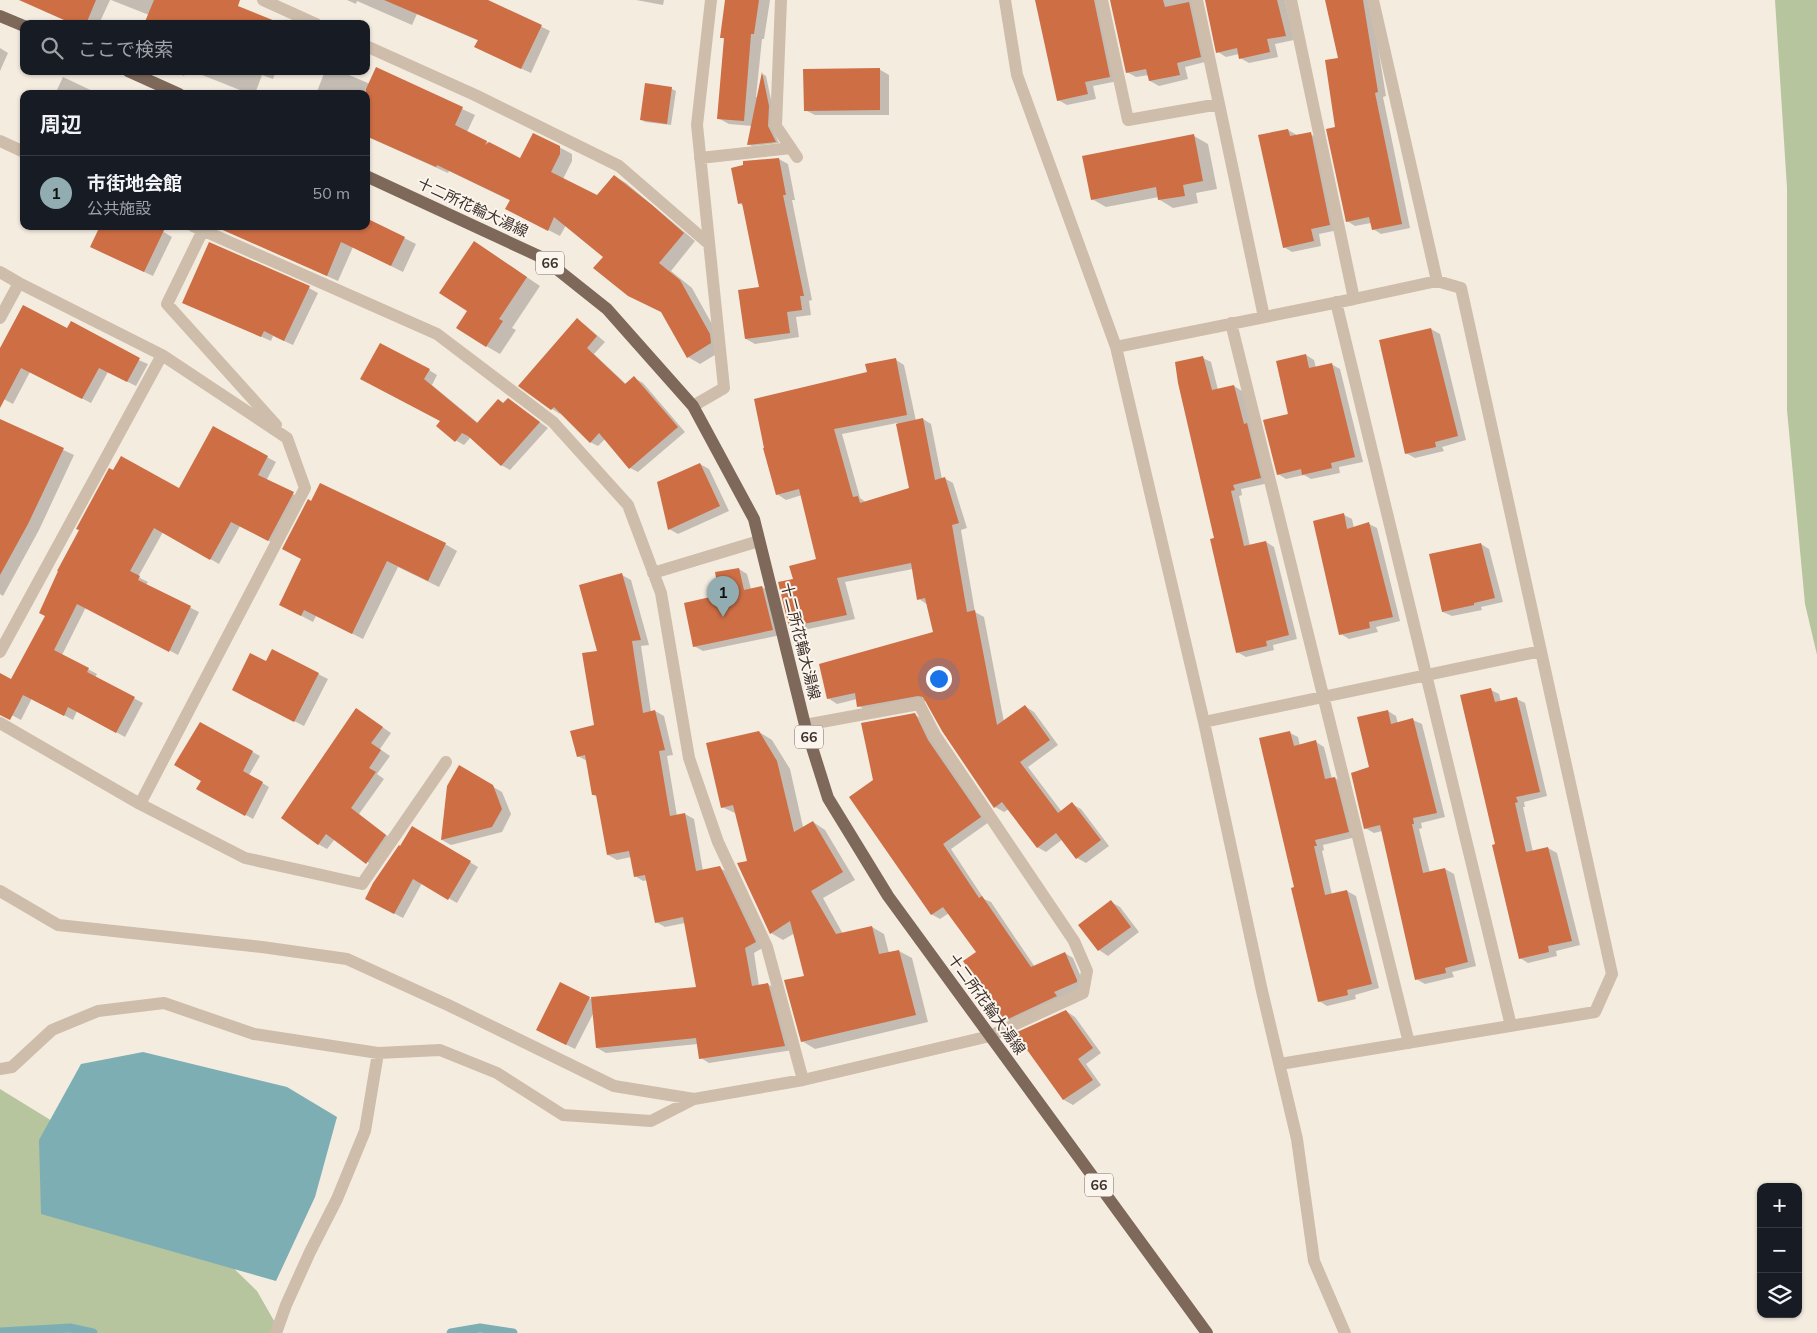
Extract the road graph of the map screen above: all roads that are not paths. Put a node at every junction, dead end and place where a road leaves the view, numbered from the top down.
1 (263, 0) edge
2 (711, 0) edge
3 (781, 0) edge
4 (1005, 0) edge
5 (1102, 0) edge
6 (1197, 0) edge
7 (1291, 0) edge
8 (1373, 0) edge
9 (0, 16) edge
10 (307, 20) edge
11 (20, 24) edge
12 (370, 48) edge
13 (137, 75) edge
14 (170, 90) edge
15 (1219, 104) junction
16 (0, 141) edge
17 (20, 150) edge
18 (700, 158) junction
19 (370, 178) edge
20 (199, 230) edge
21 (204, 230) edge
22 (709, 244) junction
23 (0, 272) edge
24 (1437, 281) junction
25 (19, 283) junction
26 (1354, 298) junction
27 (1336, 302) junction
28 (1264, 317) junction
29 (0, 318) edge
30 (1231, 323) junction
31 (1116, 347) junction
32 (162, 355) junction
33 (694, 406) junction
34 (287, 438) junction
35 (760, 541) junction
36 (653, 573) junction
37 (1541, 651) junction
38 (0, 652) edge
39 (1425, 675) junction
40 (1324, 696) junction
41 (1204, 722) junction
42 (0, 723) edge
43 (805, 725) junction
44 (446, 762) dead end
45 (140, 804) junction
46 (0, 891) edge
47 (1511, 1026) junction
48 (990, 1036) junction
49 (1409, 1043) junction
50 (378, 1053) junction
51 (1280, 1064) junction
52 (0, 1069) edge
53 (803, 1080) junction
54 (694, 1099) junction
55 (276, 1333) edge
56 (1207, 1333) edge
57 (1346, 1333) edge

1 - 10 street
2 - 18 street
3 - 18 street
4 - 31 street
5 - 15 street
6 - 15 street
7 - 26 street
8 - 24 street
9 - 11 main road
12 - 22 street
13 - 14 main road
15 - 28 street
16 - 17 street
18 - 22 street
19 - 33 main road, 十二所花輪大湯線 / 66
20 - 34 street
21 - 36 street
22 - 33 street
23 - 25 street
24 - 26 street
24 - 37 street
25 - 29 street
25 - 32 street
26 - 27 street
27 - 28 street
27 - 39 street
28 - 30 street
30 - 31 street
30 - 40 street
31 - 41 street
32 - 34 street
32 - 38 street
33 - 35 main road, 十二所花輪大湯線 / 66
34 - 45 street
35 - 36 street
35 - 43 main road, 十二所花輪大湯線 / 66
36 - 53 street
37 - 39 street
37 - 47 street
39 - 40 street
39 - 47 street
40 - 41 street
40 - 49 street
41 - 51 street
42 - 45 street
43 - 48 main road, 十二所花輪大湯線 / 66
43 - 48 street
44 - 45 street
46 - 54 street
47 - 49 street
48 - 53 street
48 - 56 main road, 十二所花輪大湯線 / 66
49 - 51 street
50 - 52 street
50 - 54 street
50 - 55 street
51 - 57 street
53 - 54 street

